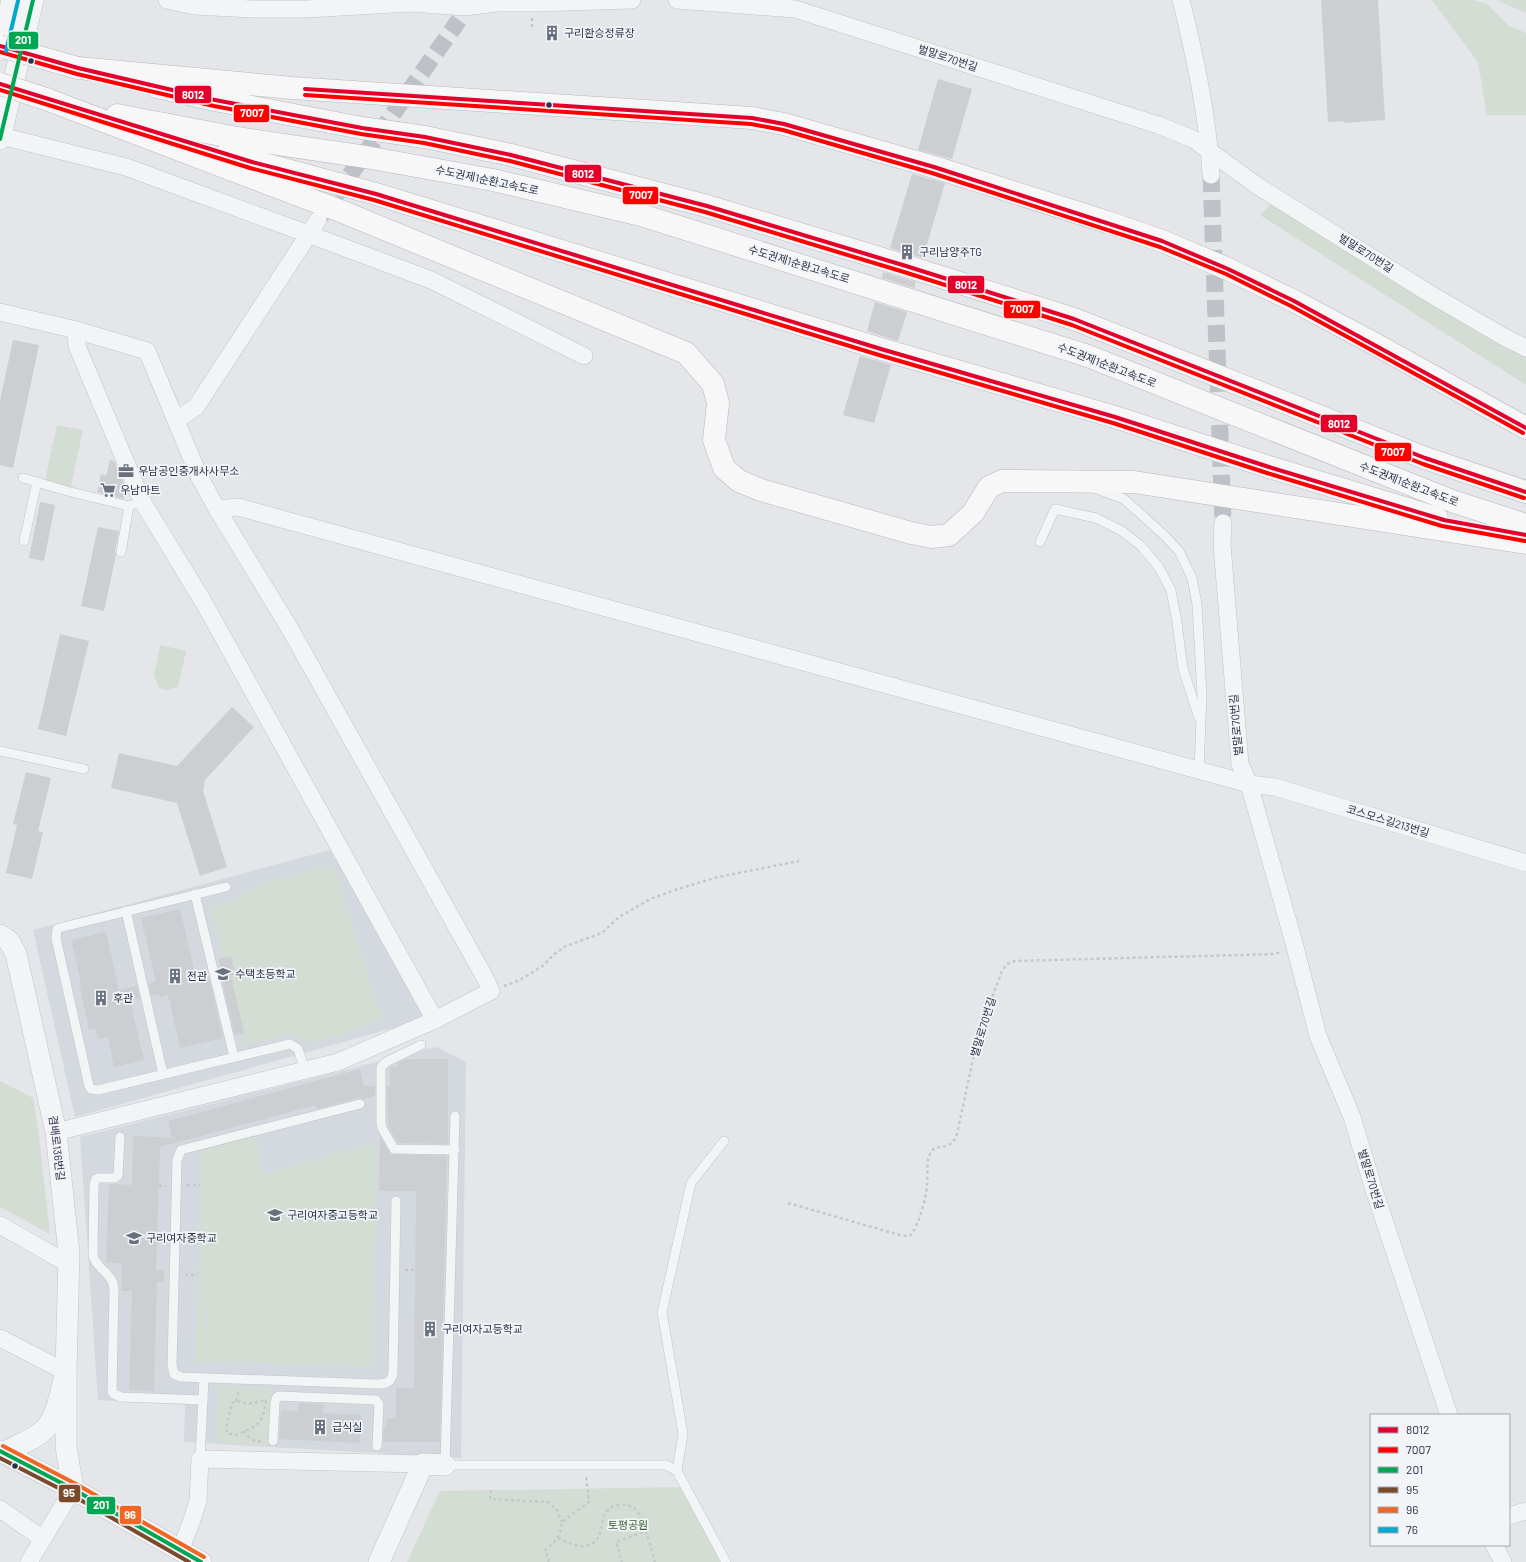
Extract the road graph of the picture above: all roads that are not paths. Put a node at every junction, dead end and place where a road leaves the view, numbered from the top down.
1 (12, 0) edge
2 (33, 0) edge
3 (167, 0) edge
4 (632, 0) edge
5 (677, 0) edge
6 (1181, 0) edge
7 (498, 1) edge
8 (0, 46) edge
9 (0, 50) edge
10 (78, 68) junction
11 (0, 84) edge
12 (46, 100) junction
13 (0, 138) edge
14 (1210, 152) junction
15 (1211, 175) tunnel mouth
16 (318, 220) tunnel mouth
17 (308, 234) junction
18 (0, 312) edge
19 (76, 330) junction
20 (1526, 348) edge
21 (584, 356) dead end
22 (176, 420) junction
23 (1526, 428) edge
24 (23, 478) dead end
25 (1080, 481) junction
26 (36, 482) junction
27 (1526, 492) edge
28 (136, 503) junction
29 (217, 509) junction
30 (1223, 523) tunnel mouth
31 (1526, 525) edge
32 (1526, 535) edge
33 (24, 542) dead end
34 (1040, 542) dead end
35 (1526, 543) edge
36 (121, 552) dead end
37 (1201, 723) junction
38 (0, 751) edge
39 (84, 769) dead end
40 (1199, 770) junction
41 (1249, 784) junction
42 (1526, 863) edge
43 (226, 887) dead end
44 (195, 894) junction
45 (126, 911) junction
46 (0, 935) edge
47 (435, 1020) junction
48 (421, 1045) dead end
49 (234, 1057) junction
50 (305, 1070) junction
51 (163, 1074) junction
52 (360, 1104) dead end
53 (456, 1116) dead end
54 (56, 1132) junction
55 (120, 1137) dead end
56 (724, 1141) dead end
57 (455, 1150) junction
58 (396, 1201) dead end
59 (0, 1225) edge
60 (70, 1265) junction
61 (0, 1338) edge
62 (66, 1372) junction
63 (204, 1378) junction
64 (309, 1381) junction
65 (309, 1398) junction
66 (203, 1400) junction
67 (1448, 1414) edge
68 (273, 1441) dead end
69 (377, 1446) dead end
70 (2, 1452) edge
71 (200, 1459) junction
72 (423, 1464) junction
73 (445, 1465) junction
74 (677, 1471) junction
75 (73, 1489) junction
76 (0, 1509) edge
77 (1526, 1511) edge
78 (1510, 1516) edge
79 (43, 1539) junction
80 (1495, 1546) edge
81 (180, 1551) junction
82 (29, 1562) edge
83 (200, 1562) edge
84 (379, 1562) edge
85 (726, 1562) edge
86 (1503, 1562) edge

1 - 9 street
2 - 13 street
3 - 7 street
4 - 7 street
5 - 14 street, 벌말로70번길
6 - 14 street
8 - 10 highway, bridge
10 - 23 highway
10 - 27 highway
11 - 12 highway, 수도권제1순환고속도로, bridge
12 - 25 highway
12 - 31 highway, 수도권제1순환고속도로
12 - 32 highway, 수도권제1순환고속도로
13 - 17 street
14 - 15 street
14 - 20 street, 벌말로70번길
16 - 17 street
17 - 21 street
17 - 22 street
18 - 19 street
19 - 22 street
19 - 28 street
22 - 29 street
24 - 26 lane
25 - 35 highway
25 - 37 lane
26 - 28 lane
26 - 33 lane
28 - 36 lane
28 - 47 street
29 - 40 street, 코스모스길213번길
29 - 47 street
30 - 41 street, 벌말로70번길
34 - 37 lane
37 - 40 lane
38 - 39 lane
40 - 41 street, 코스모스길213번길
41 - 42 street, 코스모스길213번길
41 - 67 street, 벌말로70번길
43 - 44 lane
44 - 45 lane
44 - 49 lane
45 - 51 lane
45 - 51 lane
46 - 54 street, 겸배로136번길
47 - 50 street
48 - 57 lane
49 - 50 lane
49 - 51 lane
50 - 54 street
52 - 63 lane
53 - 57 lane
54 - 60 street, 겸배로136번길
55 - 66 lane
56 - 74 lane
57 - 73 lane
58 - 64 lane
59 - 60 street
60 - 62 street, 겸배로136번길
61 - 62 street
62 - 70 street
62 - 75 street
63 - 64 lane
63 - 66 lane
64 - 65 lane
65 - 68 lane
65 - 69 lane
66 - 71 lane
70 - 75 street
71 - 72 street
71 - 81 street
72 - 73 street
72 - 84 street
73 - 74 lane
74 - 85 lane
75 - 79 street
75 - 81 street
76 - 79 street
77 - 78 street
79 - 82 street
80 - 86 street
81 - 83 street

